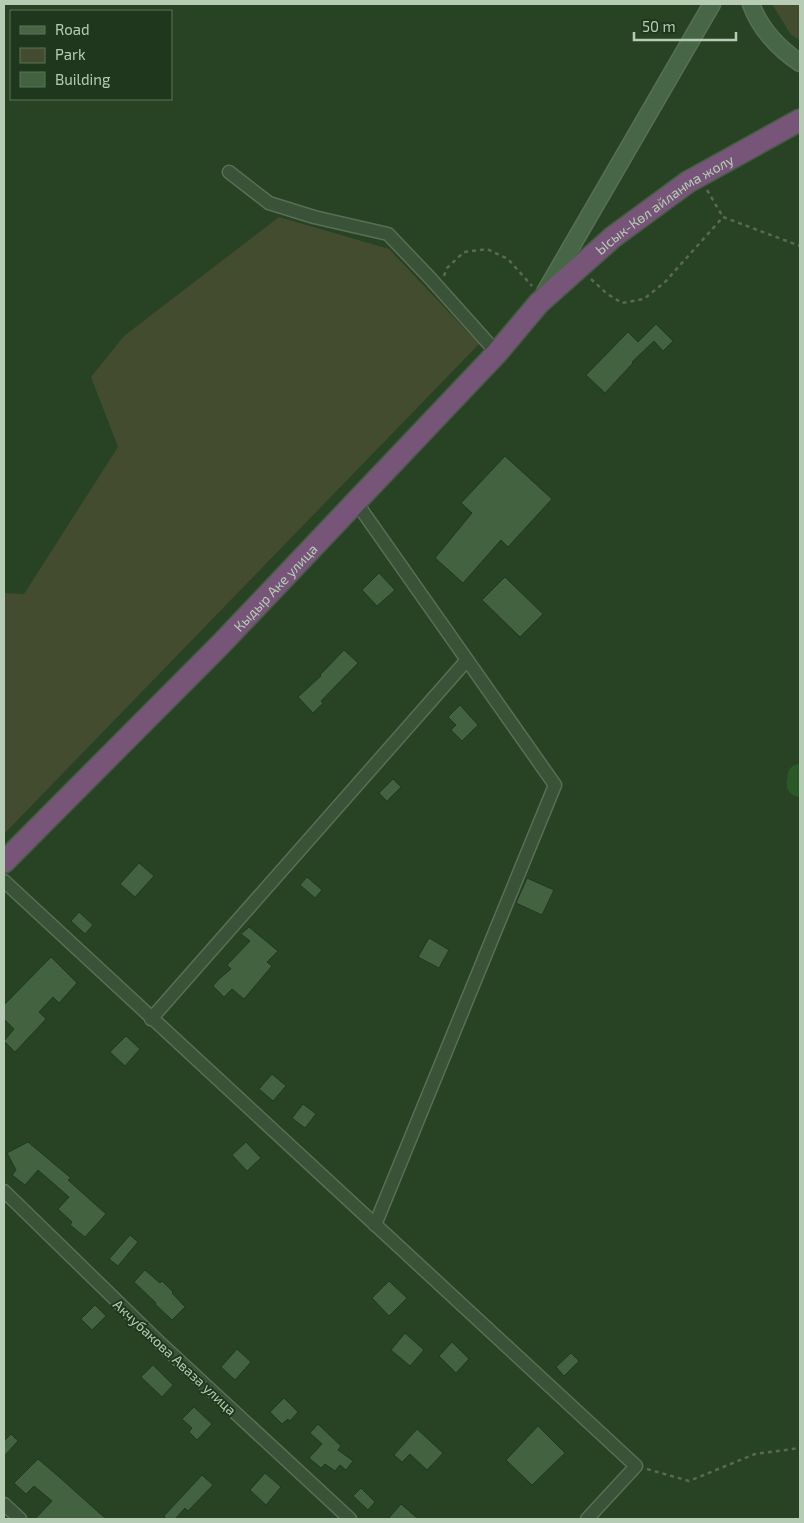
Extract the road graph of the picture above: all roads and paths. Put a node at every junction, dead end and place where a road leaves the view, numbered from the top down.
1 (712, 4) edge
2 (751, 4) edge
3 (800, 63) edge
4 (800, 120) edge
5 (229, 172) dead end
6 (699, 176) junction
7 (723, 217) junction
8 (800, 246) edge
9 (579, 267) junction
10 (441, 290) junction
11 (541, 300) junction
12 (497, 353) junction
13 (356, 502) junction
14 (467, 660) junction
15 (4, 862) edge
16 (4, 881) edge
17 (151, 1019) junction
18 (4, 1191) edge
19 (375, 1225) junction
20 (800, 1448) edge
21 (636, 1466) junction
22 (4, 1504) edge
23 (20, 1519) edge
24 (350, 1519) edge
25 (587, 1519) edge

1 - 11 street
2 - 3 street
4 - 6 highway, Ысык-Көл айланма жолу
5 - 10 street
6 - 7 path
6 - 9 highway, Ысык-Көл айланма жолу
7 - 8 path
7 - 9 path
9 - 11 highway, Ысык-Көл айланма жолу
10 - 11 path
10 - 12 street
11 - 12 highway, Кыдыр Аке улица
12 - 13 highway, Кыдыр Аке улица
13 - 14 street
13 - 15 highway, Кыдыр Аке улица
14 - 17 street
14 - 19 street
16 - 17 street
17 - 19 street
18 - 24 street, Акчубакова Аваза улица
19 - 21 street
20 - 21 path
21 - 25 street
22 - 23 street

